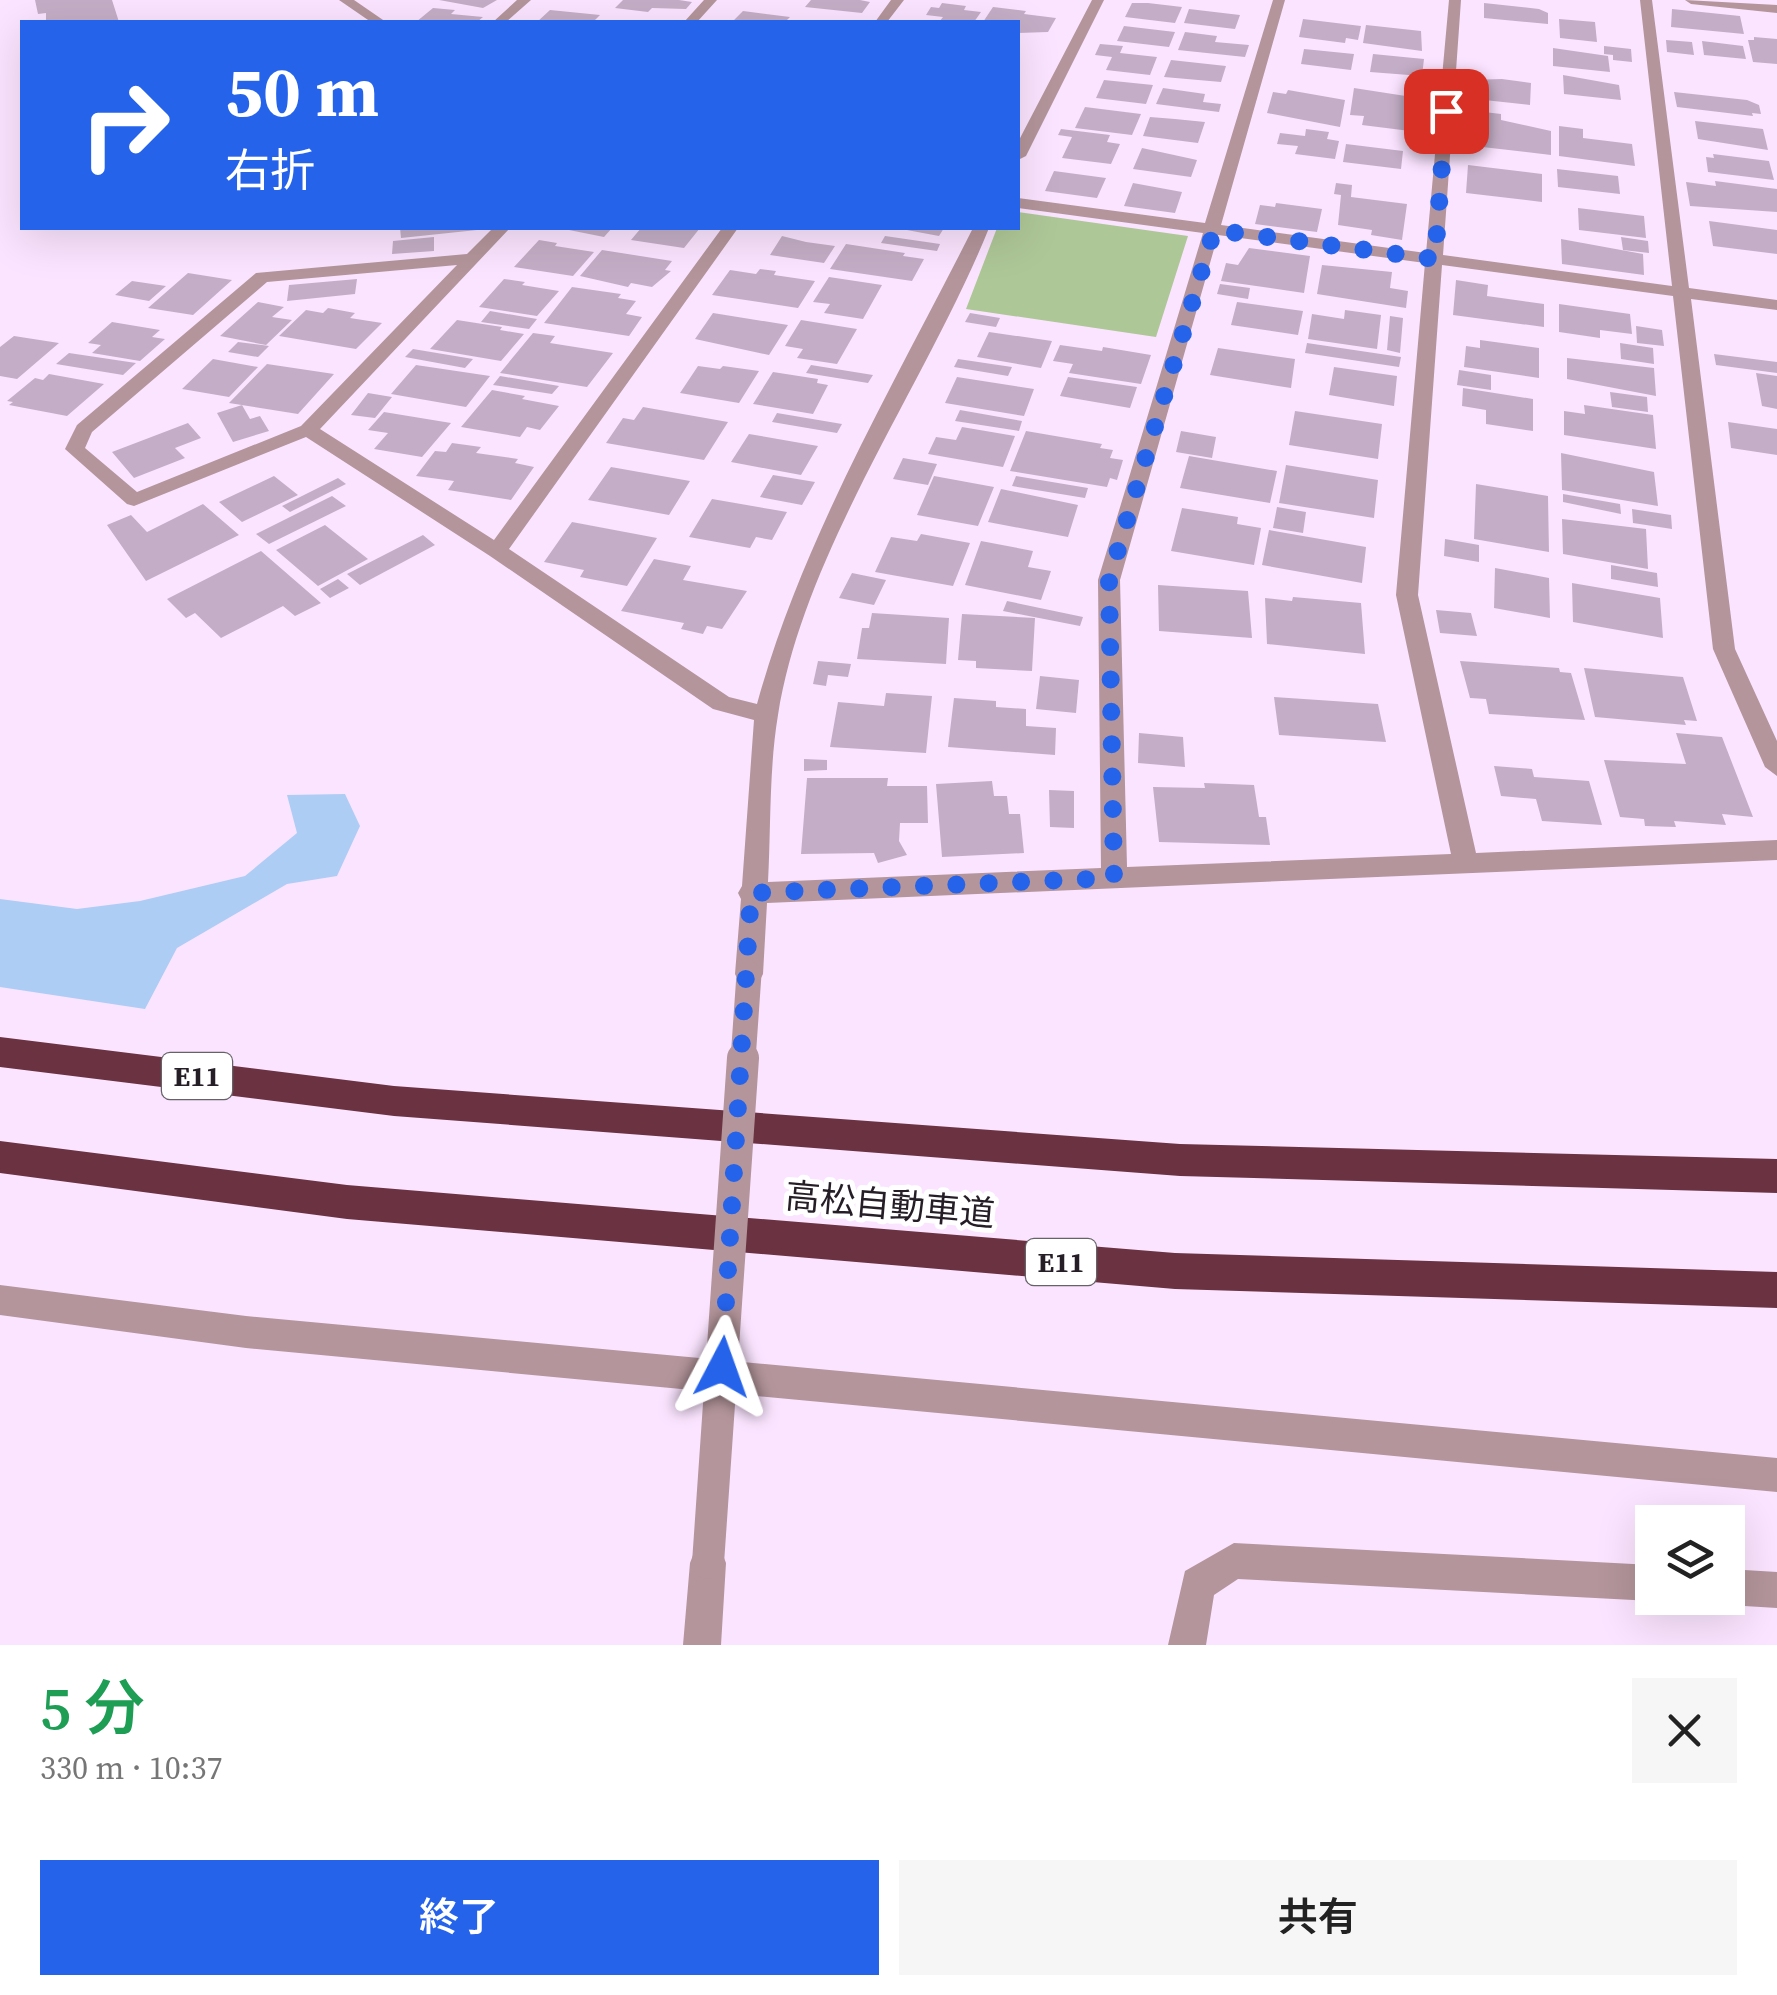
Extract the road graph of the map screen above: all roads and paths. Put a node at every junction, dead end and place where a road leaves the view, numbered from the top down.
1 (345, 0) edge
2 (526, 0) edge
3 (712, 0) edge
4 (898, 0) edge
5 (1098, 0) edge
6 (1278, 0) edge
7 (1455, 0) edge
8 (1646, 0) edge
9 (1691, 0) edge
10 (1777, 9) edge
11 (376, 20) edge
12 (501, 20) edge
13 (692, 20) edge
14 (883, 20) edge
15 (1020, 152) edge
16 (1020, 203) edge
17 (500, 230) edge
18 (729, 230) edge
19 (981, 230) edge
20 (1214, 230) junction
21 (472, 259) junction
22 (1435, 259) junction
23 (1679, 293) junction
24 (1777, 304) edge
25 (308, 430) junction
26 (497, 551) junction
27 (766, 716) junction
28 (1777, 767) edge
29 (1777, 850) edge
30 (1465, 861) junction
31 (1114, 878) junction
32 (751, 893) junction
33 (0, 1052) edge
34 (0, 1157) edge
35 (1777, 1176) edge
36 (1777, 1290) edge
37 (0, 1300) edge
38 (1777, 1475) edge
39 (1635, 1582) edge
40 (1745, 1588) edge
41 (1777, 1590) edge
42 (702, 1645) edge
43 (1187, 1645) edge

1 - 11 street
2 - 12 street
3 - 13 street
4 - 14 street
5 - 15 street
6 - 20 street
7 - 22 street
8 - 23 street
9 - 10 street
16 - 20 street
17 - 21 street
18 - 26 street
19 - 27 street
20 - 22 street
20 - 31 street
21 - 25 street
21 - 25 street
22 - 23 street
22 - 30 street
23 - 24 street
23 - 28 street
25 - 26 street
26 - 27 street
27 - 32 street
29 - 30 street
30 - 31 street
31 - 32 street
32 - 42 street, bridge
33 - 35 highway, 高松自動車道 / E11
34 - 36 highway, 高松自動車道 / E11
37 - 38 street
39 - 43 street
40 - 41 street

